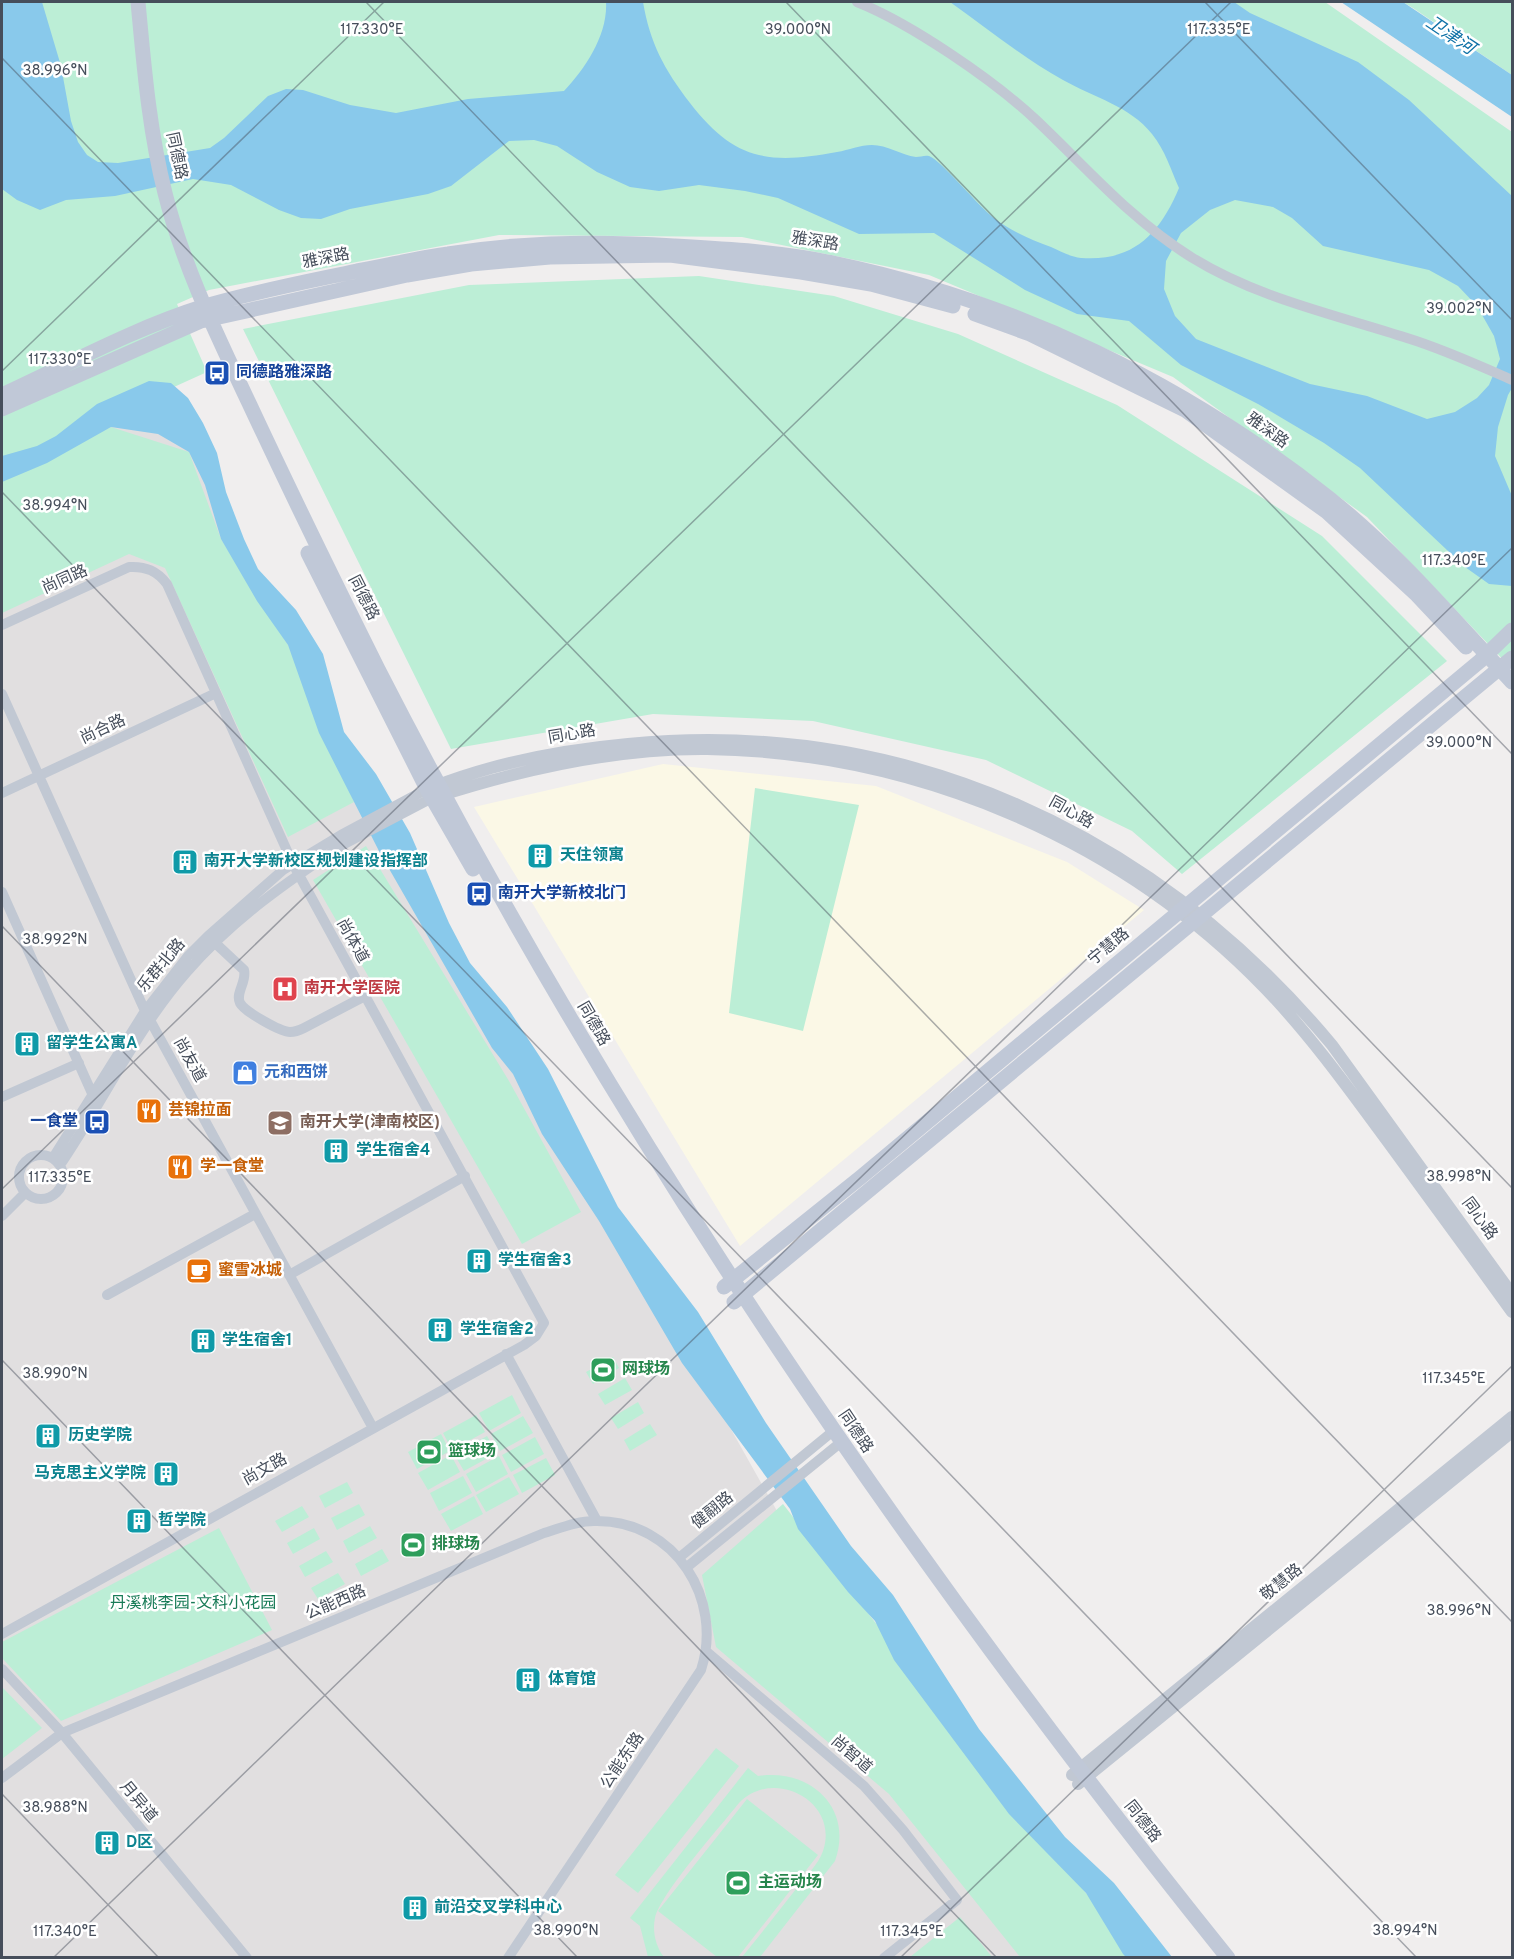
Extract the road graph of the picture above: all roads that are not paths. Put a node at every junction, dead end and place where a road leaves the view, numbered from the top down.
1 (134, 2) edge
2 (857, 2) edge
3 (192, 288) junction
4 (201, 313) junction
5 (176, 324) junction
6 (1512, 380) edge
7 (2, 395) edge
8 (2, 409) edge
9 (142, 566) joint
10 (2, 625) edge
11 (1512, 630) edge
12 (1483, 658) junction
13 (1512, 658) edge
14 (1497, 672) junction
15 (1512, 682) edge
16 (216, 693) junction
17 (2, 694) edge
18 (1512, 694) edge
19 (38, 777) junction
20 (435, 792) junction
21 (2, 793) edge
22 (295, 869) junction
23 (2, 892) edge
24 (1184, 909) junction
25 (1198, 920) junction
26 (212, 940) junction
27 (366, 996) junction
28 (147, 1015) junction
29 (79, 1063) junction
30 (93, 1096) junction
31 (2, 1097) edge
32 (99, 1106) junction
33 (57, 1162) junction
34 (465, 1176) junction
35 (25, 1192) junction
36 (255, 1214) junction
37 (2, 1216) edge
38 (289, 1275) junction
39 (728, 1284) junction
40 (1512, 1294) edge
41 (107, 1295) dead end
42 (738, 1300) junction
43 (1512, 1312) edge
44 (541, 1330) joint
45 (506, 1354) junction
46 (1512, 1417) edge
47 (373, 1428) junction
48 (1512, 1432) edge
49 (832, 1440) junction
50 (597, 1521) junction
51 (680, 1557) junction
52 (687, 1567) junction
53 (2, 1634) edge
54 (706, 1652) junction
55 (2, 1670) edge
56 (62, 1733) junction
57 (1079, 1777) junction
58 (2, 1778) edge
59 (247, 1958) edge
60 (508, 1958) edge
61 (884, 1958) edge
62 (1217, 1958) edge
63 (1228, 1958) edge

1 - 3 main road, 同德路
2 - 6 street
3 - 4 main road, 同德路
3 - 5 main road
4 - 5 main road
4 - 12 main road, 雅深路
4 - 20 main road, 同德路
5 - 7 main road
5 - 8 main road
9 - 10 street, 尚同路
9 - 16 street, 尚体道
11 - 12 main road, 宁慧路
12 - 14 main road, 雅深路
12 - 24 main road, 宁慧路
13 - 14 main road
14 - 15 main road, 雅深路
14 - 18 main road, 雅深路
14 - 25 main road
16 - 19 street, 尚合路
16 - 22 street, 尚体道
17 - 19 street, 尚友道
19 - 21 street, 尚合路
19 - 28 street, 尚友道
20 - 22 street, 乐群北路
20 - 24 street, 同心路
20 - 39 main road, 同德路
22 - 26 street, 乐群北路
22 - 27 street, 尚体道
23 - 29 street
24 - 25 street, 同心路
24 - 39 main road, 宁慧路
25 - 40 street, 同心路
25 - 42 main road
25 - 43 street, 同心路
26 - 27 street
26 - 28 street, 乐群北路
27 - 34 street, 尚体道
28 - 30 street, 乐群北路
28 - 32 street, 乐群北路
28 - 36 street, 尚友道
29 - 30 street
29 - 31 street
30 - 32 street
30 - 33 street, 乐群北路
32 - 33 street, 乐群北路
33 - 35 street
33 - 35 street
34 - 38 street
34 - 44 street, 尚体道
35 - 37 street
36 - 38 street, 尚友道
36 - 41 street
38 - 47 street, 尚友道
39 - 42 main road, 同德路
42 - 49 main road, 同德路
44 - 45 street, 尚文路
45 - 47 street, 尚文路
45 - 50 street
46 - 57 street, 敬慧路
47 - 53 street, 尚文路
48 - 57 street, 敬慧路
49 - 51 street, 健翮路
49 - 52 street, 健翮路
49 - 57 main road, 同德路
50 - 51 street, 公能西路
50 - 56 street, 公能西路
51 - 52 street, 公能西路
52 - 54 street, 公能东路
54 - 60 street, 公能东路
54 - 61 street, 尚智道
55 - 56 street, 月异道
56 - 58 street, 公能西路
56 - 59 street, 月异道
57 - 62 main road, 同德路
57 - 63 main road, 同德路

